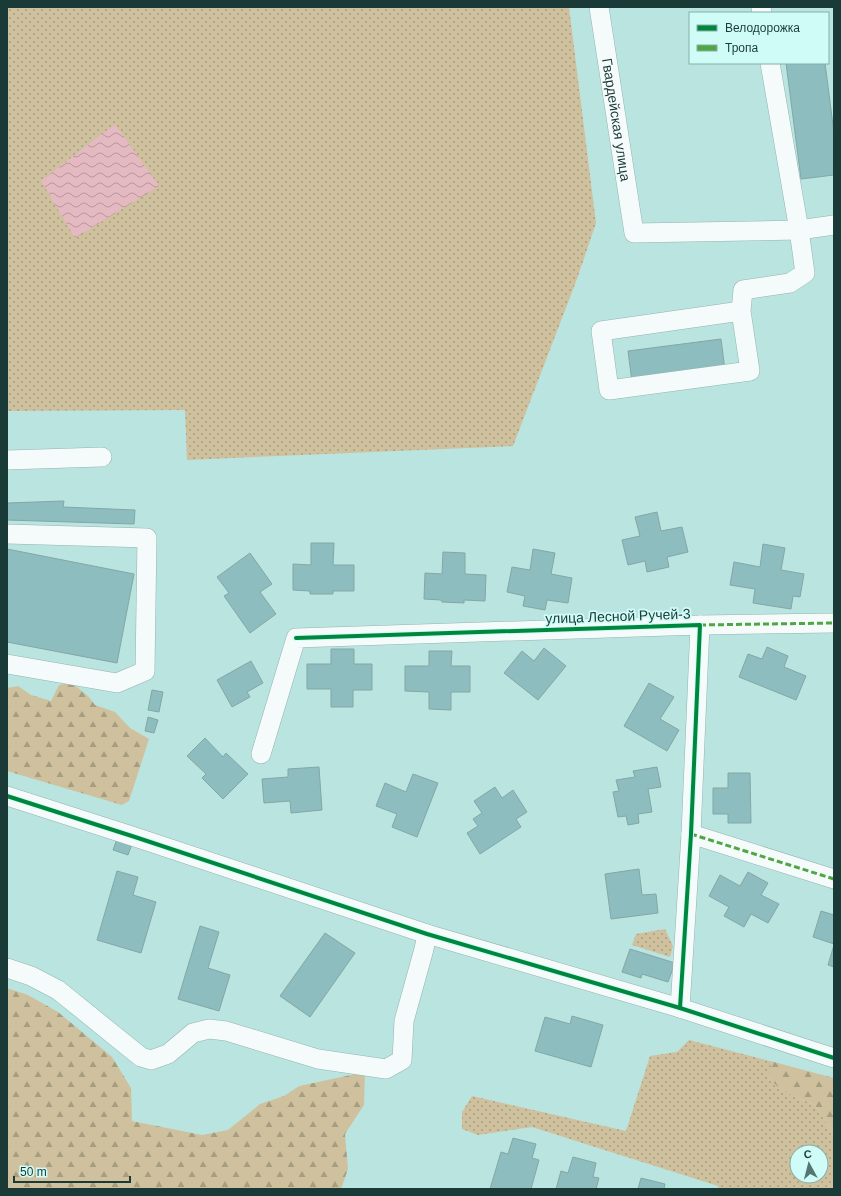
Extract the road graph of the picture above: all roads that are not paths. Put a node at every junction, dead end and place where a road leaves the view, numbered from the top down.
1 (599, 7) edge
2 (770, 64) edge
3 (834, 225) edge
4 (799, 230) junction
5 (741, 311) junction
6 (102, 457) dead end
7 (7, 460) edge
8 (7, 534) edge
9 (834, 623) edge
10 (700, 625) junction
11 (7, 664) edge
12 (261, 754) dead end
13 (7, 796) edge
14 (691, 834) junction
15 (834, 879) edge
16 (427, 934) junction
17 (7, 968) edge
18 (680, 1008) junction
19 (834, 1058) edge

1 - 4 street, Гвардейская улица
2 - 4 street
3 - 4 street
4 - 5 street
5 - 5 street
6 - 7 street
8 - 11 street
9 - 10 street, улица Лесной Ручей-3
10 - 12 street, улица Лесной Ручей-3
10 - 14 street, улица Лесной Ручей-3
13 - 16 street
14 - 15 street
14 - 18 street, улица Лесной Ручей-3
16 - 17 street
16 - 18 street
18 - 19 street

